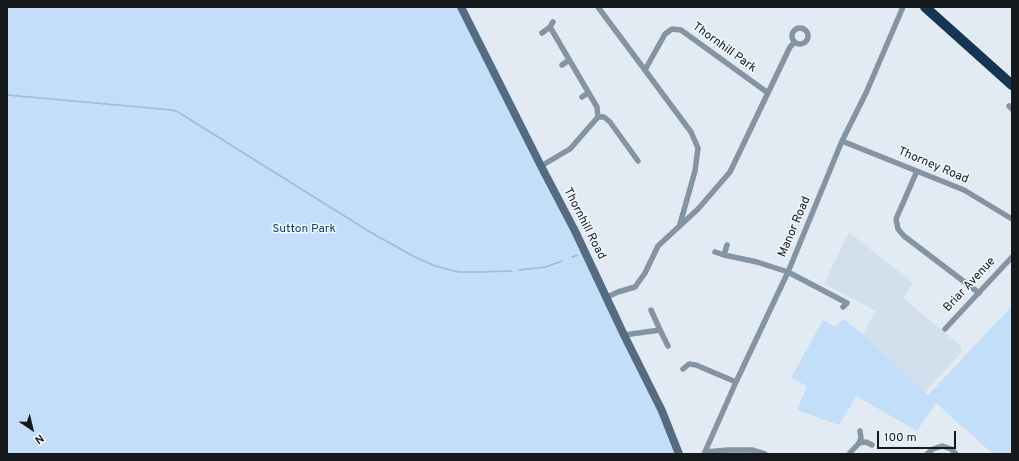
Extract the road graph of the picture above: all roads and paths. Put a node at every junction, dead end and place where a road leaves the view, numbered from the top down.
1 (461, 7) edge
2 (598, 7) edge
3 (903, 7) edge
4 (925, 7) edge
5 (542, 33) dead end
6 (795, 42) dead end
7 (569, 60) junction
8 (562, 65) dead end
9 (645, 70) junction
10 (1012, 86) edge
11 (588, 93) junction
12 (768, 93) junction
13 (582, 97) dead end
14 (598, 117) junction
15 (842, 141) junction
16 (638, 161) dead end
17 (542, 166) junction
18 (916, 171) junction
19 (1012, 219) edge
20 (680, 224) junction
21 (727, 245) dead end
22 (715, 252) dead end
23 (724, 255) junction
24 (1012, 257) edge
25 (788, 272) junction
26 (979, 292) junction
27 (606, 296) junction
28 (843, 307) dead end
29 (651, 310) dead end
30 (945, 329) dead end
31 (660, 330) junction
32 (624, 335) junction
33 (668, 346) dead end
34 (683, 369) dead end
35 (736, 382) junction
36 (860, 431) dead end
37 (859, 443) junction
38 (872, 445) dead end
39 (705, 453) edge
40 (679, 454) edge
41 (765, 454) edge
42 (850, 454) edge
43 (927, 454) edge
44 (956, 454) edge

1 - 17 main road, Thornhill Road
2 - 9 street
3 - 15 street, Manor Road
4 - 10 highway
5 - 7 street
6 - 12 street
7 - 8 street
7 - 11 street
9 - 12 street, Thornhill Park
9 - 20 street
11 - 13 street
11 - 14 street
12 - 20 street
14 - 16 street
14 - 17 street
15 - 18 street, Thorney Road
15 - 25 street, Manor Road
17 - 27 main road, Thornhill Road
18 - 19 street, Thorney Road
18 - 26 street
20 - 27 street
21 - 23 street
22 - 23 street
23 - 25 street
24 - 26 street, Briar Avenue
25 - 28 street
25 - 35 street, Manor Road
26 - 30 street, Briar Avenue
27 - 32 main road, Thornhill Road
29 - 31 street
31 - 32 street
31 - 33 street
32 - 40 main road, Thornhill Road
34 - 35 street
35 - 39 street, Manor Road
36 - 37 street
37 - 38 street
37 - 42 street
39 - 41 street
43 - 44 street

